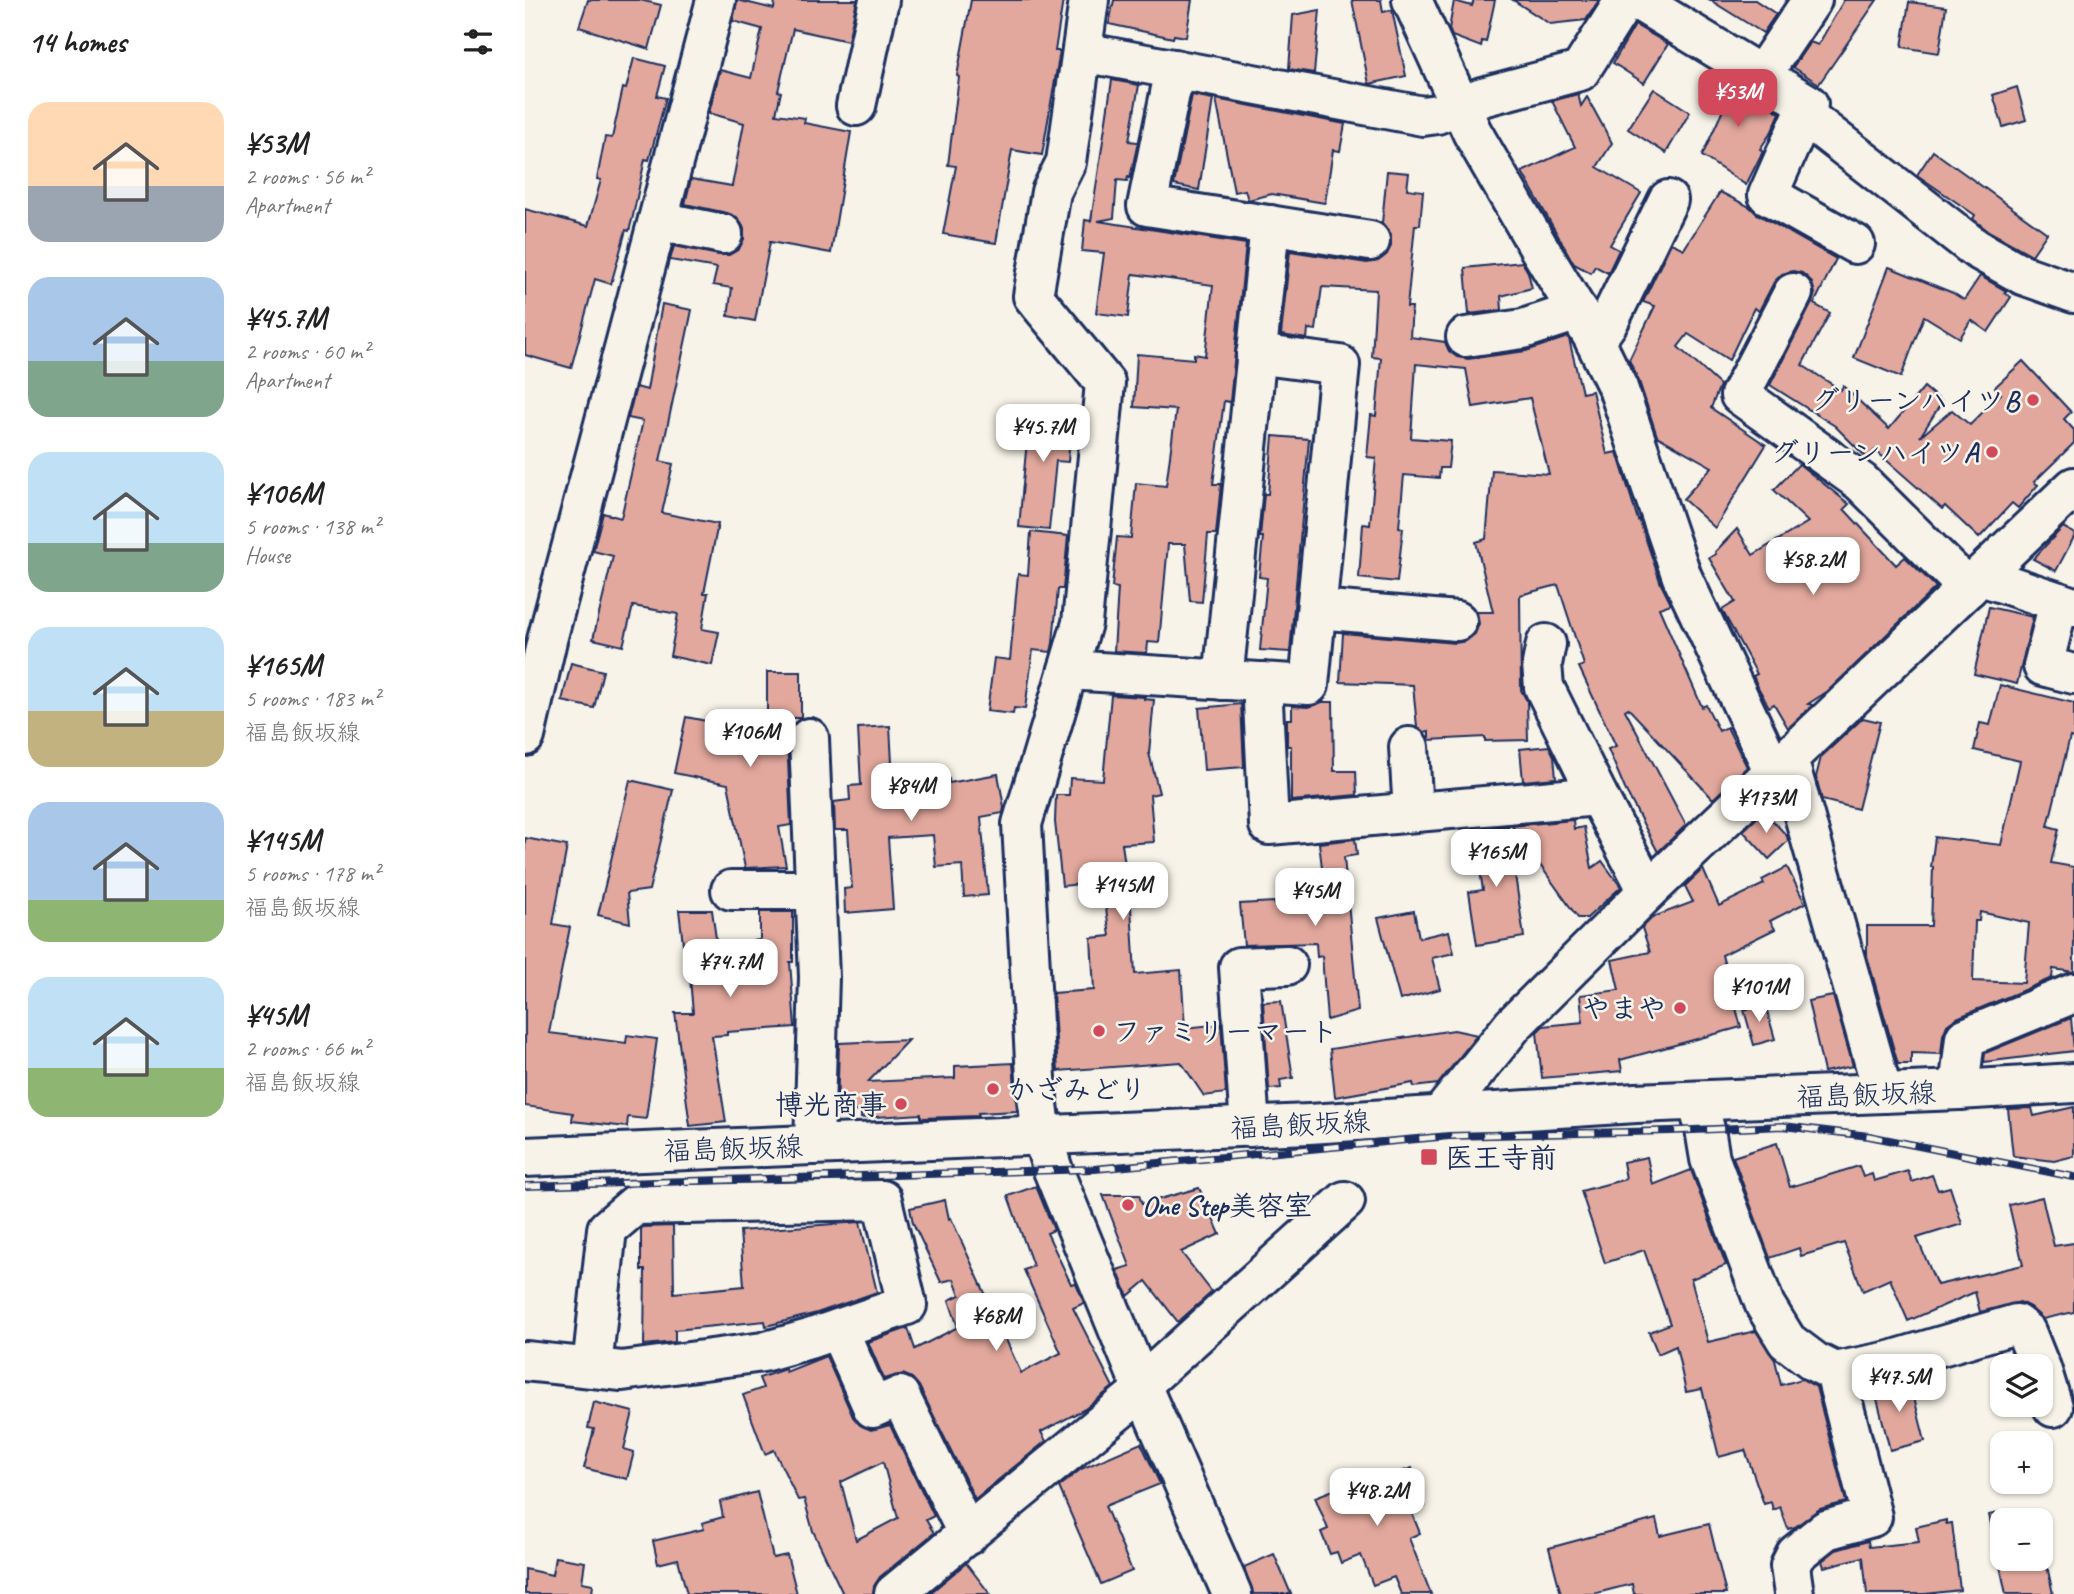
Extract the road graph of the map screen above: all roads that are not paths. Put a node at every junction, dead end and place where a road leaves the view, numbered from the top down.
1 (716, 0) edge
2 (879, 0) edge
3 (1089, 0) edge
4 (1412, 0) edge
5 (1812, 0) edge
6 (1642, 2) edge
7 (1082, 52) junction
8 (1175, 69) junction
9 (1761, 76) junction
10 (856, 106) dead end
11 (1461, 107) junction
12 (1803, 114) junction
13 (1668, 200) dead end
14 (658, 221) junction
15 (1270, 225) junction
16 (723, 234) dead end
17 (1370, 241) dead end
18 (1855, 244) dead end
19 (1793, 293) dead end
20 (2074, 293) edge
21 (1587, 326) junction
22 (1466, 337) dead end
23 (1256, 354) junction
24 (2074, 487) edge
25 (1974, 582) junction
26 (2066, 605) edge
27 (1317, 609) junction
28 (1457, 621) dead end
29 (1546, 644) dead end
30 (1068, 670) junction
31 (2074, 674) edge
32 (1223, 680) junction
33 (1262, 682) junction
34 (525, 736) edge
35 (809, 738) dead end
36 (1409, 747) dead end
37 (1781, 765) junction
38 (1598, 796) junction
39 (1413, 812) junction
40 (731, 890) dead end
41 (813, 890) junction
42 (1649, 891) junction
43 (1287, 965) dead end
44 (2074, 993) edge
45 (2074, 1083) edge
46 (1959, 1090) junction
47 (1883, 1093) junction
48 (1697, 1101) junction
49 (1439, 1116) junction
50 (1250, 1126) junction
51 (1042, 1136) junction
52 (814, 1145) junction
53 (525, 1157) edge
54 (1345, 1201) dead end
55 (838, 1329) junction
56 (2035, 1354) edge
57 (525, 1360) edge
58 (592, 1368) junction
59 (1835, 1372) junction
60 (1142, 1387) junction
61 (968, 1535) junction
62 (894, 1594) edge
63 (1232, 1594) edge
64 (1794, 1594) edge

1 - 14 street
2 - 10 street
3 - 7 street
4 - 11 street
5 - 9 street
6 - 9 street
6 - 11 street
7 - 8 street
7 - 30 street
8 - 11 street
8 - 15 street
9 - 12 street
11 - 21 street
12 - 18 street
12 - 20 street
13 - 21 street
14 - 16 street
14 - 34 street
15 - 17 street
15 - 23 street
19 - 25 street
21 - 22 street
21 - 37 street
23 - 27 street
23 - 32 street
24 - 25 street
25 - 26 street
25 - 37 street
26 - 31 street
27 - 28 street
27 - 33 street
29 - 38 street
30 - 32 street
30 - 51 street
32 - 33 street
33 - 39 street
35 - 41 street
36 - 39 street
37 - 42 street
37 - 47 street
38 - 39 street
38 - 42 street
40 - 41 street
41 - 52 street
42 - 49 street
43 - 50 street
44 - 46 street
45 - 46 street, 福島飯坂線
46 - 47 street, 福島飯坂線
47 - 48 street, 福島飯坂線
48 - 49 street, 福島飯坂線
48 - 59 street
49 - 50 street, 福島飯坂線
50 - 51 street, 福島飯坂線
51 - 52 street, 福島飯坂線
51 - 60 street
52 - 53 street, 福島飯坂線
54 - 60 street
55 - 58 street
55 - 58 street
55 - 61 street
56 - 59 street
57 - 58 street
59 - 64 street
60 - 61 street
60 - 63 street
61 - 62 street

